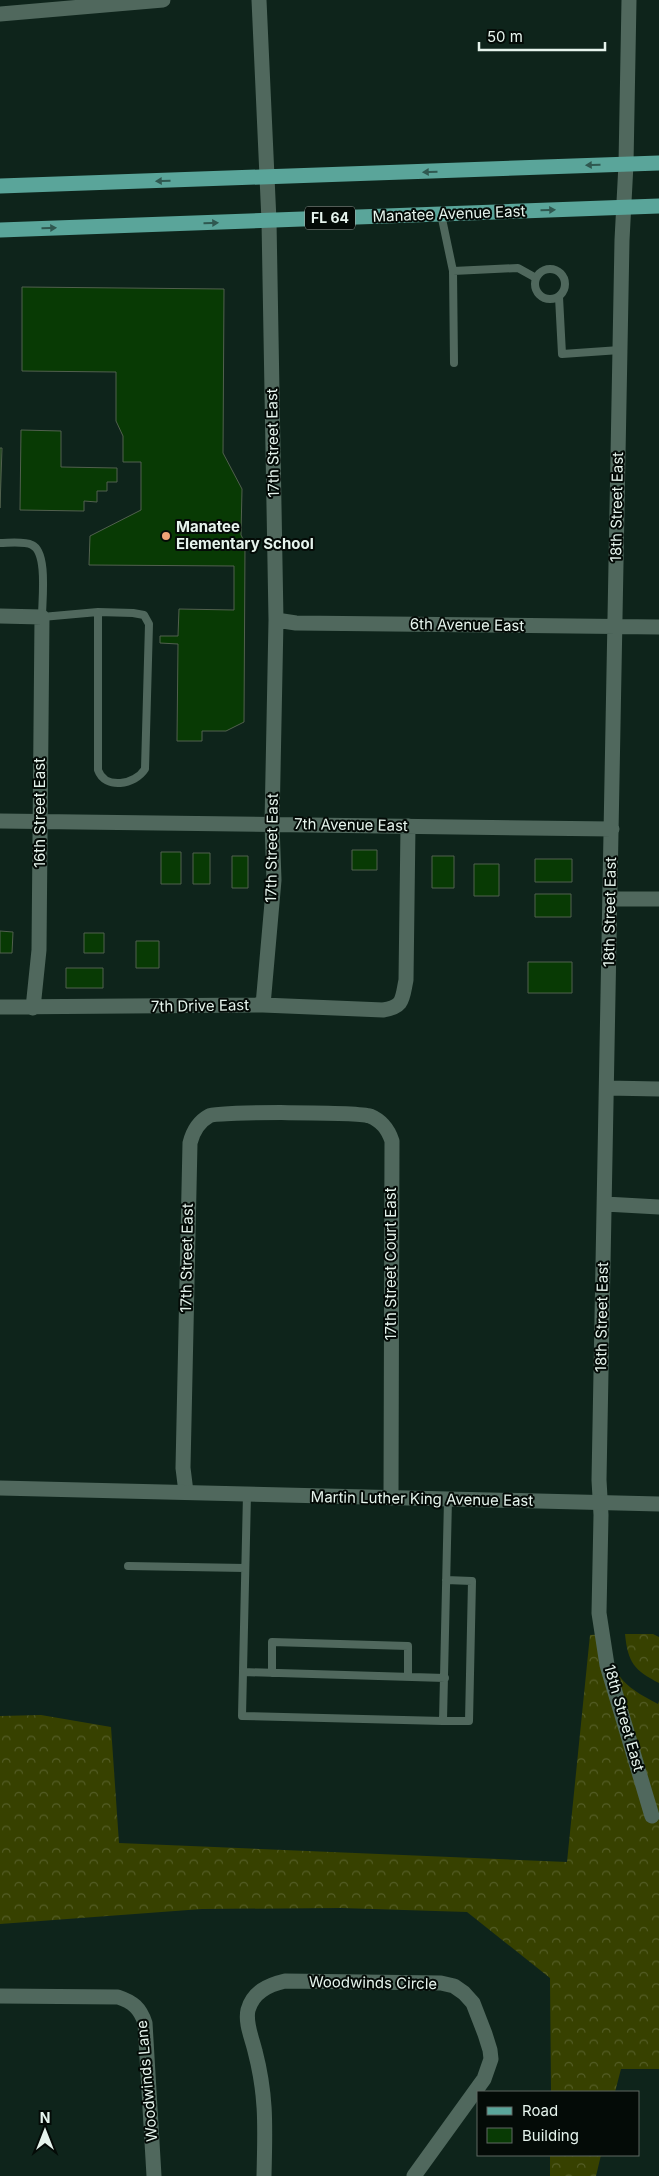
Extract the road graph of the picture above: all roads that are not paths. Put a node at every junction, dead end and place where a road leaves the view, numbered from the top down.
1 (163, 0) edge
2 (259, 0) edge
3 (629, 0) edge
4 (0, 14) edge
5 (659, 163) edge
6 (626, 164) junction
7 (267, 178) junction
8 (0, 186) edge
9 (659, 206) edge
10 (623, 207) junction
11 (441, 214) junction
12 (269, 221) junction
13 (0, 230) edge
14 (453, 271) junction
15 (536, 278) junction
16 (559, 297) junction
17 (620, 350) junction
18 (454, 362) dead end
19 (0, 543) edge
20 (98, 612) junction
21 (0, 616) edge
22 (42, 617) junction
23 (276, 620) junction
24 (615, 626) junction
25 (659, 627) edge
26 (0, 821) edge
27 (40, 822) junction
28 (272, 824) junction
29 (408, 826) junction
30 (612, 829) junction
31 (610, 898) junction
32 (659, 899) edge
33 (263, 1006) junction
34 (0, 1007) edge
35 (33, 1008) junction
36 (606, 1088) junction
37 (659, 1089) edge
38 (294, 1113) joint
39 (605, 1204) junction
40 (659, 1207) edge
41 (0, 1488) edge
42 (186, 1492) junction
43 (248, 1494) junction
44 (390, 1498) junction
45 (448, 1499) junction
46 (601, 1503) junction
47 (659, 1504) edge
48 (128, 1566) dead end
49 (246, 1568) junction
50 (446, 1580) junction
51 (243, 1672) junction
52 (272, 1673) junction
53 (408, 1677) junction
54 (445, 1678) junction
55 (443, 1720) junction
56 (652, 1816) dead end
57 (0, 1996) edge
58 (154, 2176) edge
59 (264, 2176) edge
60 (414, 2176) edge

1 - 4 street
2 - 7 street, 17th Street East
3 - 6 street, 18th Street East
5 - 6 main road
6 -> 7 main road
6 - 10 street, 18th Street East
7 -> 8 main road
7 - 12 street, 17th Street East
9 - 10 main road, Manatee Avenue East / FL 64
11 -> 10 main road, Manatee Avenue East / FL 64
10 - 17 street, 18th Street East
11 - 12 main road, Manatee Avenue East / FL 64
11 - 14 lane
13 -> 12 main road, Manatee Avenue East / FL 64
12 - 23 street, 17th Street East
14 - 15 lane
14 - 18 lane
15 - 16 lane
15 - 16 lane
16 - 17 lane
17 - 24 street, 18th Street East
19 - 22 lane
20 - 20 lane
20 - 22 lane
21 - 22 street
22 - 27 street, 16th Street East
23 - 24 street, 6th Avenue East
23 - 28 street, 17th Street East
24 - 25 street, 6th Avenue East
24 - 30 street, 18th Street East
26 - 27 street, 7th Avenue East
27 - 28 street, 7th Avenue East
27 - 35 street, 16th Street East
28 - 29 street, 7th Avenue East
28 - 33 street, 17th Street East
29 - 30 street, 7th Avenue East
29 - 33 street, 7th Drive East
30 - 31 street, 18th Street East
31 - 32 street
31 - 36 street, 18th Street East
33 - 35 street, 7th Drive East
34 - 35 street, 7th Drive East
36 - 37 street
36 - 39 street, 18th Street East
38 - 42 street, 17th Street East
38 - 44 street, 17th Street Court East
39 - 40 street
39 - 46 street, 18th Street East
41 - 42 street, Martin Luther King Avenue East
42 - 43 street, Martin Luther King Avenue East
43 - 44 street, Martin Luther King Avenue East
43 - 49 lane
44 - 45 street, Martin Luther King Avenue East
45 - 46 street, Martin Luther King Avenue East
45 - 50 lane
46 - 47 street, Martin Luther King Avenue East
46 - 56 street, 18th Street East
48 - 49 lane
49 - 51 lane
50 - 54 lane
50 - 55 lane
51 - 52 lane
51 - 55 lane
52 - 53 lane
52 - 53 lane
53 - 54 lane
54 - 55 lane
57 - 58 street, Woodwinds Lane
59 - 60 street, Woodwinds Circle

